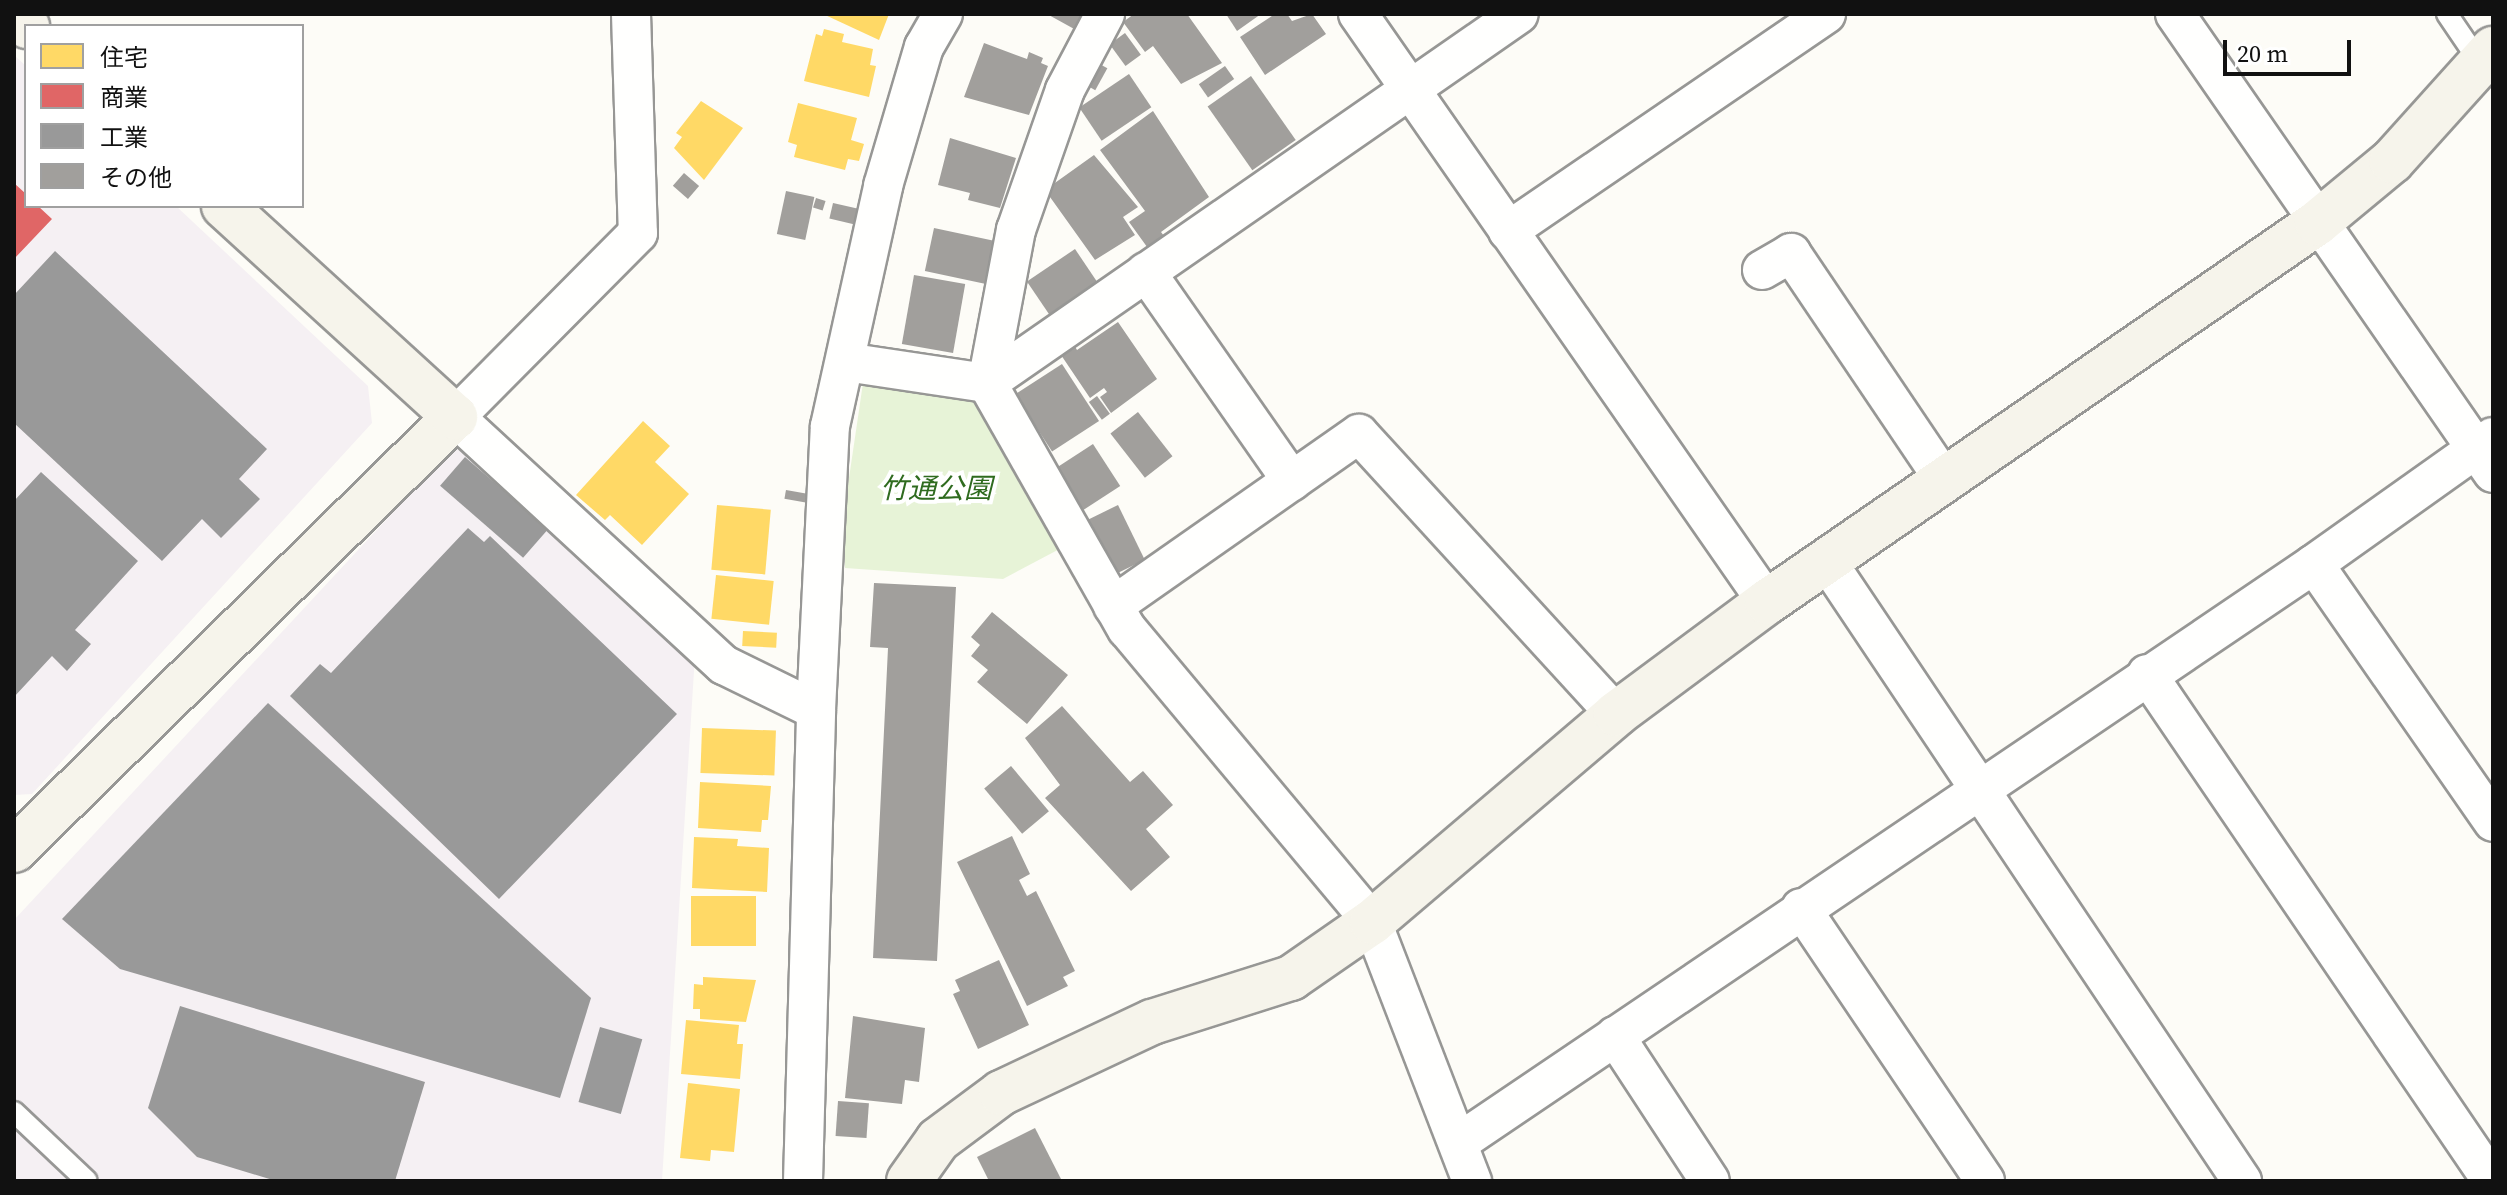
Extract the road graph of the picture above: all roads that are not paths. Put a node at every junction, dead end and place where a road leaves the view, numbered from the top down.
1 (631, 14) edge
2 (943, 14) edge
3 (1105, 14) edge
4 (1358, 14) edge
5 (1519, 14) edge
6 (1826, 14) edge
7 (2175, 14) edge
8 (2447, 14) edge
9 (2487, 56) edge
10 (1410, 89) junction
11 (226, 208) edge
12 (2317, 223) junction
13 (1508, 231) junction
14 (1790, 252) dead end
15 (1146, 272) junction
16 (846, 362) junction
17 (987, 383) junction
18 (455, 417) junction
19 (2487, 453) edge
20 (1292, 481) junction
21 (1945, 481) junction
22 (1828, 563) junction
23 (2314, 564) junction
24 (1767, 602) junction
25 (1113, 606) junction
26 (2147, 674) junction
27 (816, 710) junction
28 (1616, 714) junction
29 (1978, 789) junction
30 (2493, 822) edge
31 (14, 850) edge
32 (1801, 908) junction
33 (1372, 922) junction
34 (1615, 1036) junction
35 (14, 1112) edge
36 (1458, 1143) junction
37 (87, 1181) edge
38 (803, 1181) edge
39 (909, 1181) edge
40 (1472, 1181) edge
41 (1710, 1181) edge
42 (1985, 1181) edge
43 (2242, 1181) edge
44 (2492, 1181) edge

1 - 18 street
2 - 16 street
3 - 17 street
4 - 10 street
5 - 10 street
6 - 13 street
7 - 12 street
8 - 9 lane
9 - 12 street
10 - 13 street
10 - 15 street
11 - 18 street
12 - 19 street
12 - 21 street
13 - 24 street
14 - 21 street
15 - 17 street
15 - 20 street
16 - 17 street
16 - 27 street
17 - 25 street
18 - 27 street
18 - 31 street
19 - 23 street
20 - 25 street
20 - 28 street
21 - 22 street
22 - 24 street
22 - 29 street
23 - 26 street
23 - 30 street
24 - 28 street
25 - 33 street
26 - 29 street
26 - 44 street
27 - 38 street
28 - 33 street
29 - 32 street
29 - 43 street
32 - 34 street
32 - 42 street
33 - 36 street
33 - 39 street
34 - 36 street
34 - 41 street
35 - 37 lane
36 - 40 street

